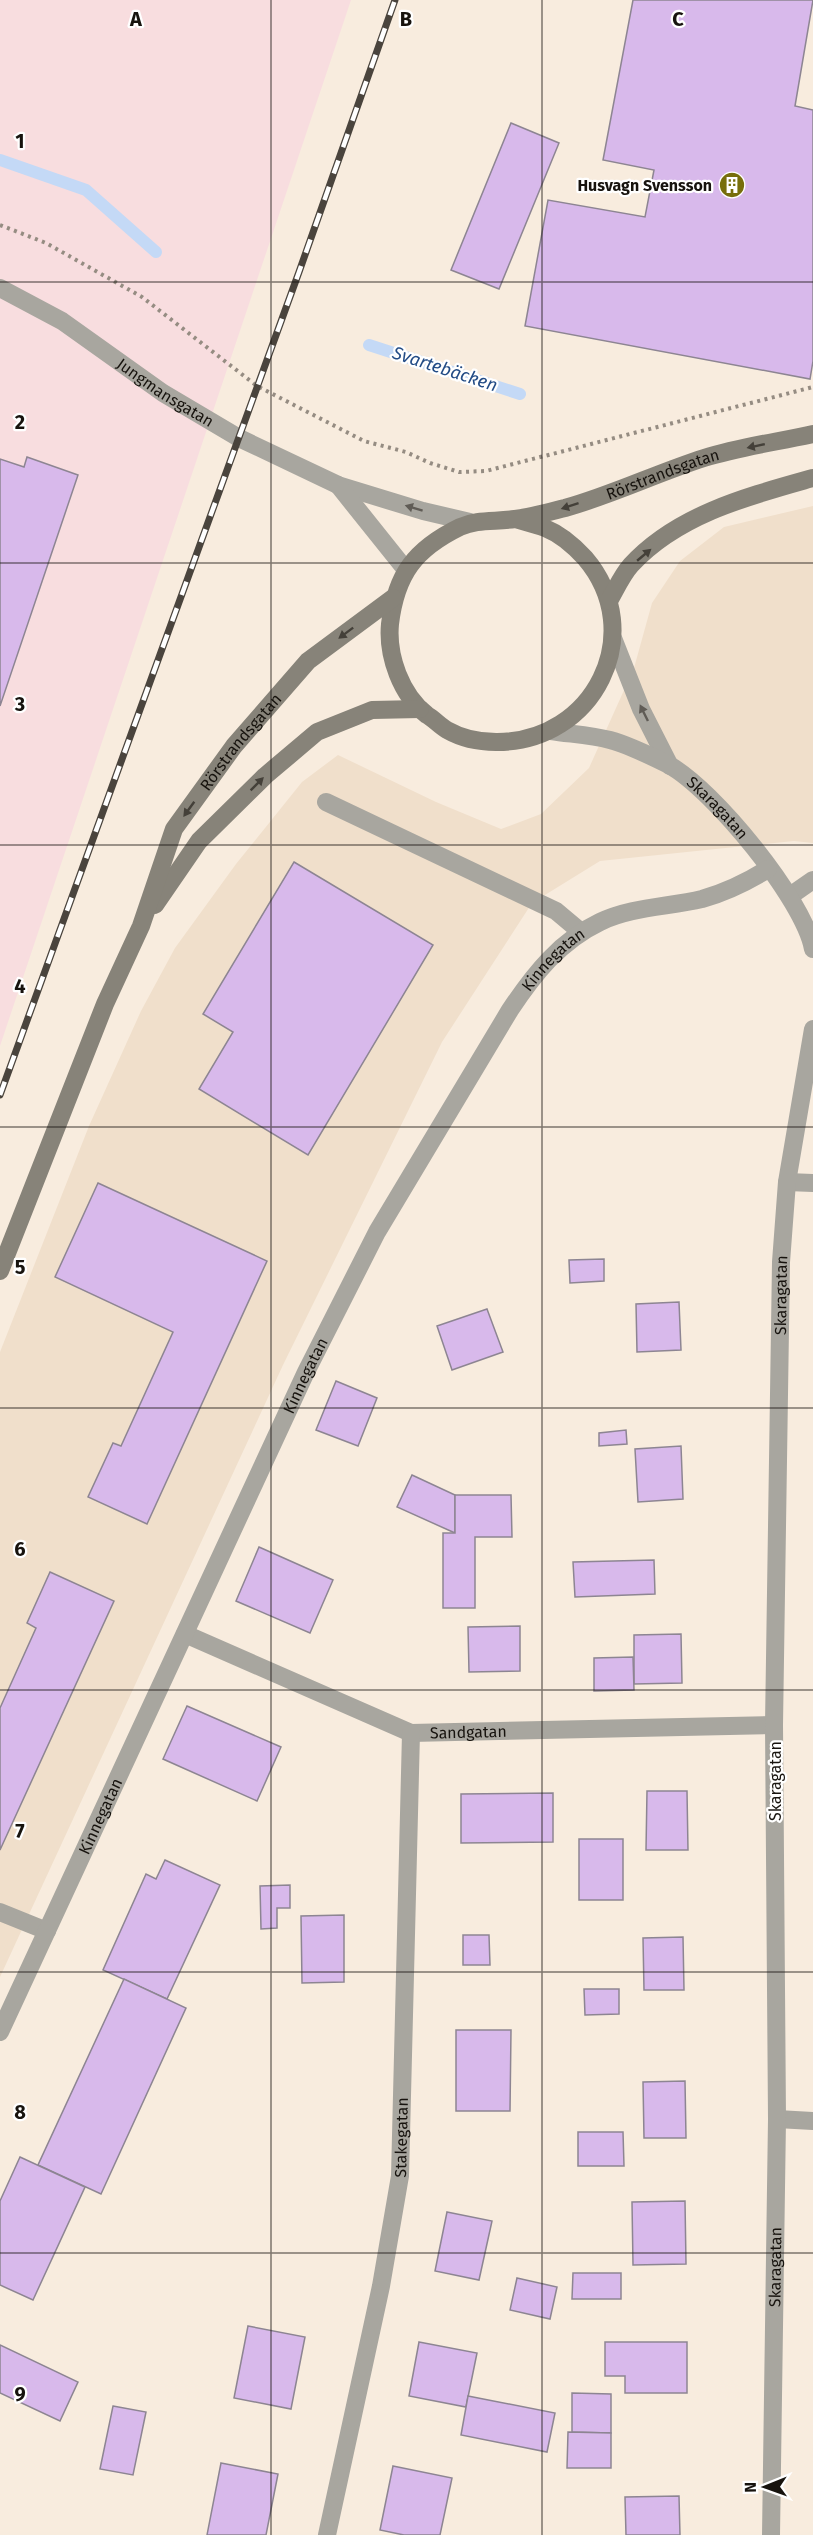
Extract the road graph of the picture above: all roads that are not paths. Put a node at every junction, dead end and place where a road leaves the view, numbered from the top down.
1 (0, 288) edge
2 (813, 434) edge
3 (813, 478) edge
4 (338, 485) junction
5 (515, 519) junction
6 (470, 522) junction
7 (406, 570) junction
8 (393, 598) junction
9 (609, 601) junction
10 (613, 638) junction
11 (420, 709) junction
12 (551, 731) junction
13 (670, 766) junction
14 (326, 802) dead end
15 (768, 868) junction
16 (813, 880) edge
17 (790, 896) junction
18 (141, 926) junction
19 (581, 932) junction
20 (813, 949) edge
21 (813, 1029) edge
22 (787, 1182) junction
23 (813, 1183) edge
24 (0, 1271) edge
25 (185, 1634) junction
26 (774, 1725) junction
27 (411, 1732) junction
28 (0, 1912) edge
29 (47, 1931) junction
30 (0, 2032) edge
31 (777, 2119) junction
32 (813, 2121) edge
33 (327, 2535) edge
34 (771, 2535) edge

1 - 4 street, Jungmansgatan
2 -> 5 main road, Rörstrandsgatan
9 -> 3 main road
6 -> 4 street, Jungmansgatan
4 - 7 street, Jungmansgatan
5 - 6 main road, Rörstrandsgatan
5 - 9 main road, Rörstrandsgatan
6 - 7 main road, Rörstrandsgatan
7 - 8 main road, Rörstrandsgatan
8 - 11 main road, Rörstrandsgatan
8 -> 18 main road, Rörstrandsgatan
9 - 10 main road, Rörstrandsgatan
10 - 12 main road, Rörstrandsgatan
13 -> 10 street, Skaragatan
11 - 12 main road, Rörstrandsgatan
18 -> 11 main road, Rörstrandsgatan
12 - 13 street, Skaragatan
13 - 15 street, Skaragatan
14 - 19 street
15 - 17 street, Skaragatan
15 - 19 street, Kinnegatan
16 - 17 street
17 - 20 street, Skaragatan
18 - 24 main road, Rörstrandsgatan
19 - 25 street, Kinnegatan
21 - 22 street, Skaragatan
22 - 23 street
22 - 26 street, Skaragatan
25 - 27 street, Sandgatan
25 - 29 street, Kinnegatan
26 - 27 street, Sandgatan
26 - 31 street, Skaragatan
27 - 33 street, Stakegatan
28 - 29 street
29 - 30 street, Kinnegatan
31 - 32 street
31 - 34 street, Skaragatan

